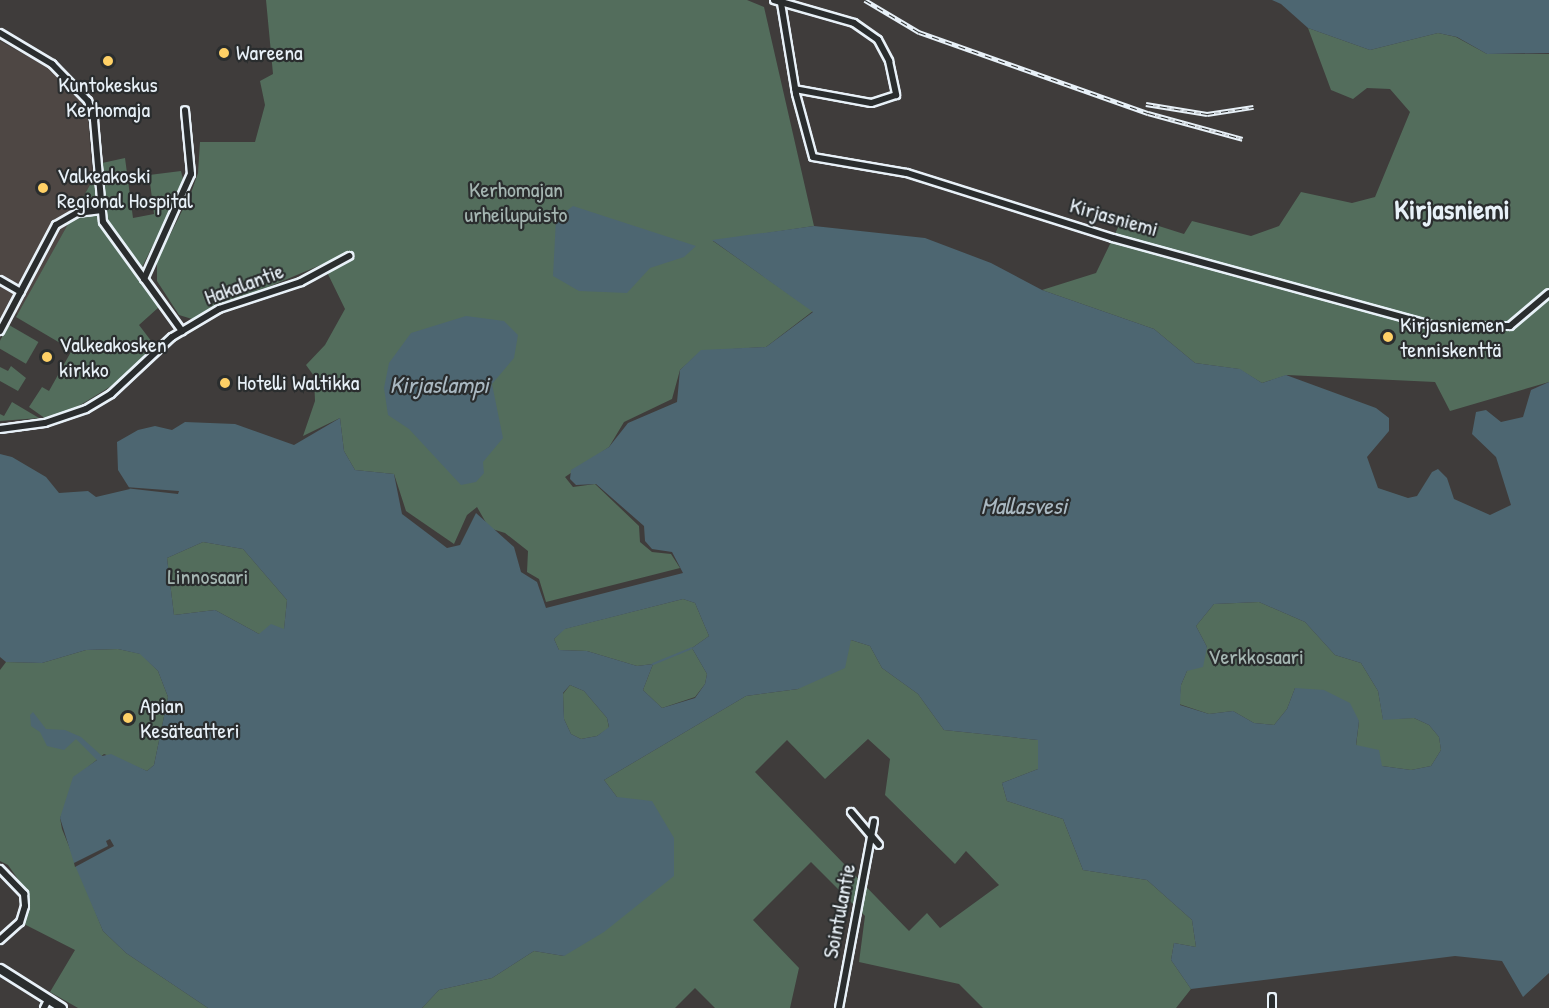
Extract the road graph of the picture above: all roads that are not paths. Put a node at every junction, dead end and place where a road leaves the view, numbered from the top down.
1 (778, 1) edge
2 (0, 33) edge
3 (795, 89) junction
4 (185, 110) dead end
5 (100, 210) junction
6 (349, 256) dead end
7 (144, 279) junction
8 (0, 280) edge
9 (21, 292) junction
10 (1549, 292) edge
11 (0, 331) edge
12 (182, 331) junction
13 (0, 429) edge
14 (851, 812) dead end
15 (874, 821) dead end
16 (871, 837) junction
17 (879, 845) dead end
18 (0, 869) edge
19 (0, 940) edge
20 (0, 969) edge
21 (1272, 997) dead end
22 (46, 1004) edge
23 (62, 1008) edge
24 (839, 1008) edge
25 (1272, 1008) edge

1 - 3 street, Kirjasniemi
1 - 3 street
2 - 5 street
3 - 10 street, Kirjasniemi
4 - 7 street
5 - 7 street
5 - 9 street
6 - 12 street, Hakalantie
7 - 12 street
8 - 9 street
9 - 11 street
12 - 13 street, Hakalantie
14 - 16 street
15 - 16 street, Sointulantie
16 - 17 street
16 - 24 street, Sointulantie
18 - 19 street
20 - 22 main road
21 - 25 street
22 - 23 main road

